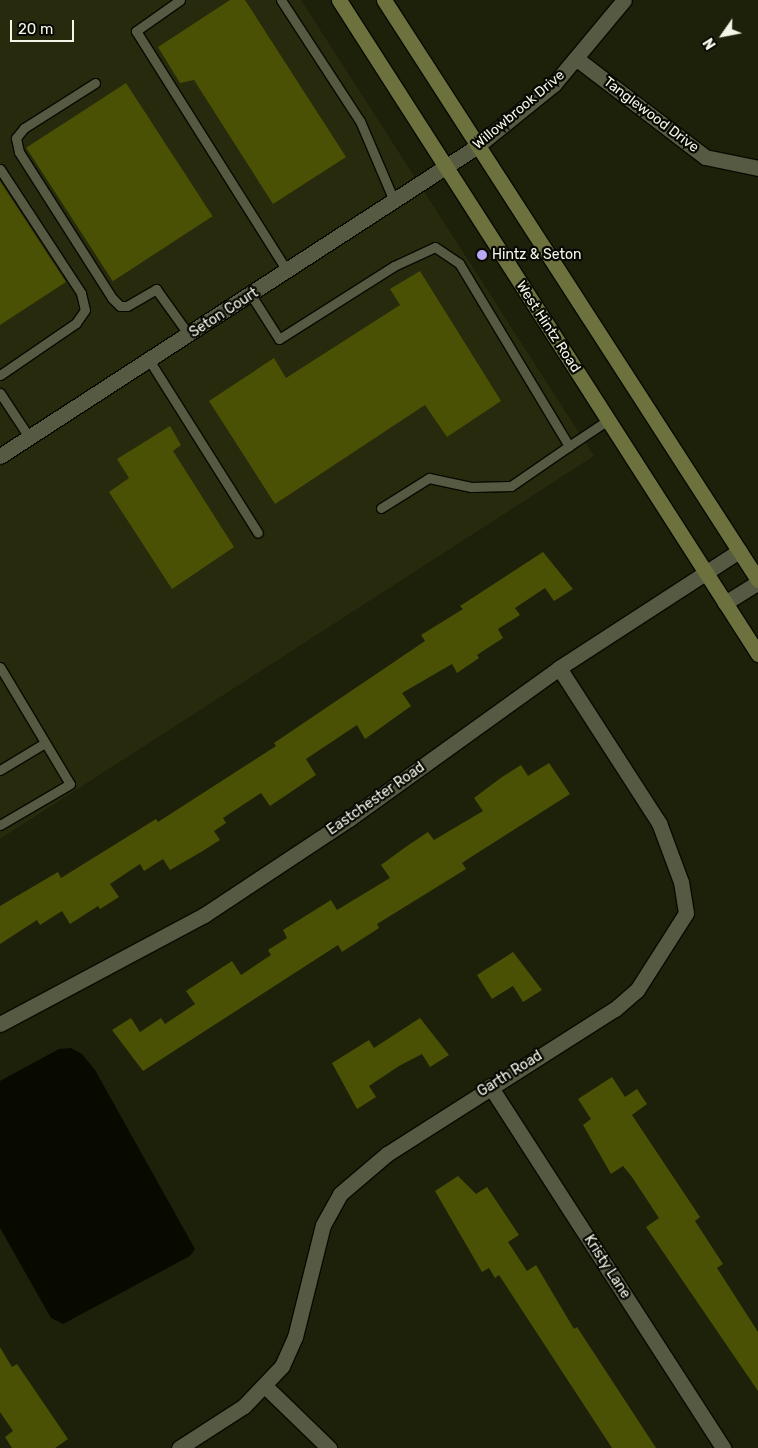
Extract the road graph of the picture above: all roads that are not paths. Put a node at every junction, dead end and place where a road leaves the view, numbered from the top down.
1 (180, 0) edge
2 (281, 0) edge
3 (339, 0) edge
4 (384, 0) edge
5 (624, 0) edge
6 (577, 58) junction
7 (95, 83) dead end
8 (476, 147) junction
9 (446, 168) junction
10 (758, 168) edge
11 (0, 169) edge
12 (395, 203) junction
13 (288, 272) junction
14 (251, 295) junction
15 (189, 335) junction
16 (149, 360) junction
17 (0, 375) edge
18 (0, 393) edge
19 (608, 420) junction
20 (29, 437) junction
21 (570, 446) junction
22 (0, 456) edge
23 (380, 508) dead end
24 (258, 533) dead end
25 (740, 551) junction
26 (707, 574) junction
27 (758, 581) edge
28 (725, 603) junction
29 (758, 654) edge
30 (0, 667) edge
31 (559, 668) junction
32 (45, 743) junction
33 (0, 770) edge
34 (0, 825) edge
35 (0, 1024) edge
36 (490, 1086) junction
37 (266, 1387) junction
38 (179, 1448) edge
39 (329, 1448) edge
40 (723, 1448) edge

1 - 13 lane
2 - 12 lane
3 - 9 main road, West Hintz Road
4 - 8 main road
5 - 6 street, Willowbrook Drive
6 - 8 street, Willowbrook Drive
6 - 10 street, Tanglewood Drive
7 - 15 lane
8 - 9 street, Willowbrook Drive
8 - 25 main road
9 - 12 street, Seton Court
9 - 19 main road, West Hintz Road
11 - 17 lane
12 - 13 street, Seton Court
13 - 14 street, Seton Court
14 - 15 street, Seton Court
14 - 21 lane
15 - 16 street, Seton Court
16 - 20 street, Seton Court
16 - 24 lane
18 - 20 lane
19 - 21 lane
19 - 26 main road, West Hintz Road
20 - 22 street, Seton Court
21 - 23 lane
25 - 26 street, Eastchester Road
25 - 27 main road
26 - 28 main road, West Hintz Road
26 - 31 street, Eastchester Road
27 - 28 street
28 - 29 main road, West Hintz Road
30 - 32 lane
31 - 35 street, Eastchester Road
31 - 36 street, Garth Road
32 - 33 lane
32 - 34 lane
36 - 37 street, Garth Road
36 - 40 street, Kristy Lane
37 - 38 street, Garth Road
37 - 39 street

